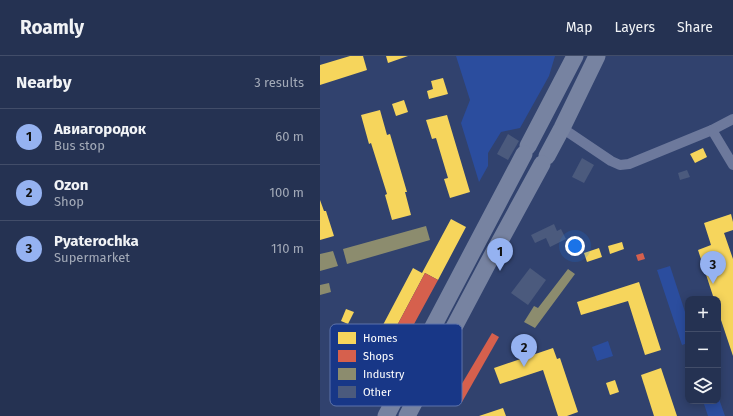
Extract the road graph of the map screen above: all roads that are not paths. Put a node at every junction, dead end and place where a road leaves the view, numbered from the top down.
1 (575, 56) edge
2 (598, 56) edge
3 (733, 119) edge
4 (562, 128) junction
5 (712, 130) junction
6 (733, 165) edge
7 (434, 324) edge
8 (456, 324) edge
9 (391, 406) edge
10 (412, 406) edge
11 (386, 416) edge
12 (407, 416) edge

1 - 7 main road
2 - 4 main road
3 - 5 street
4 - 5 street
4 - 8 main road
5 - 6 street
9 - 11 main road
10 - 12 main road

